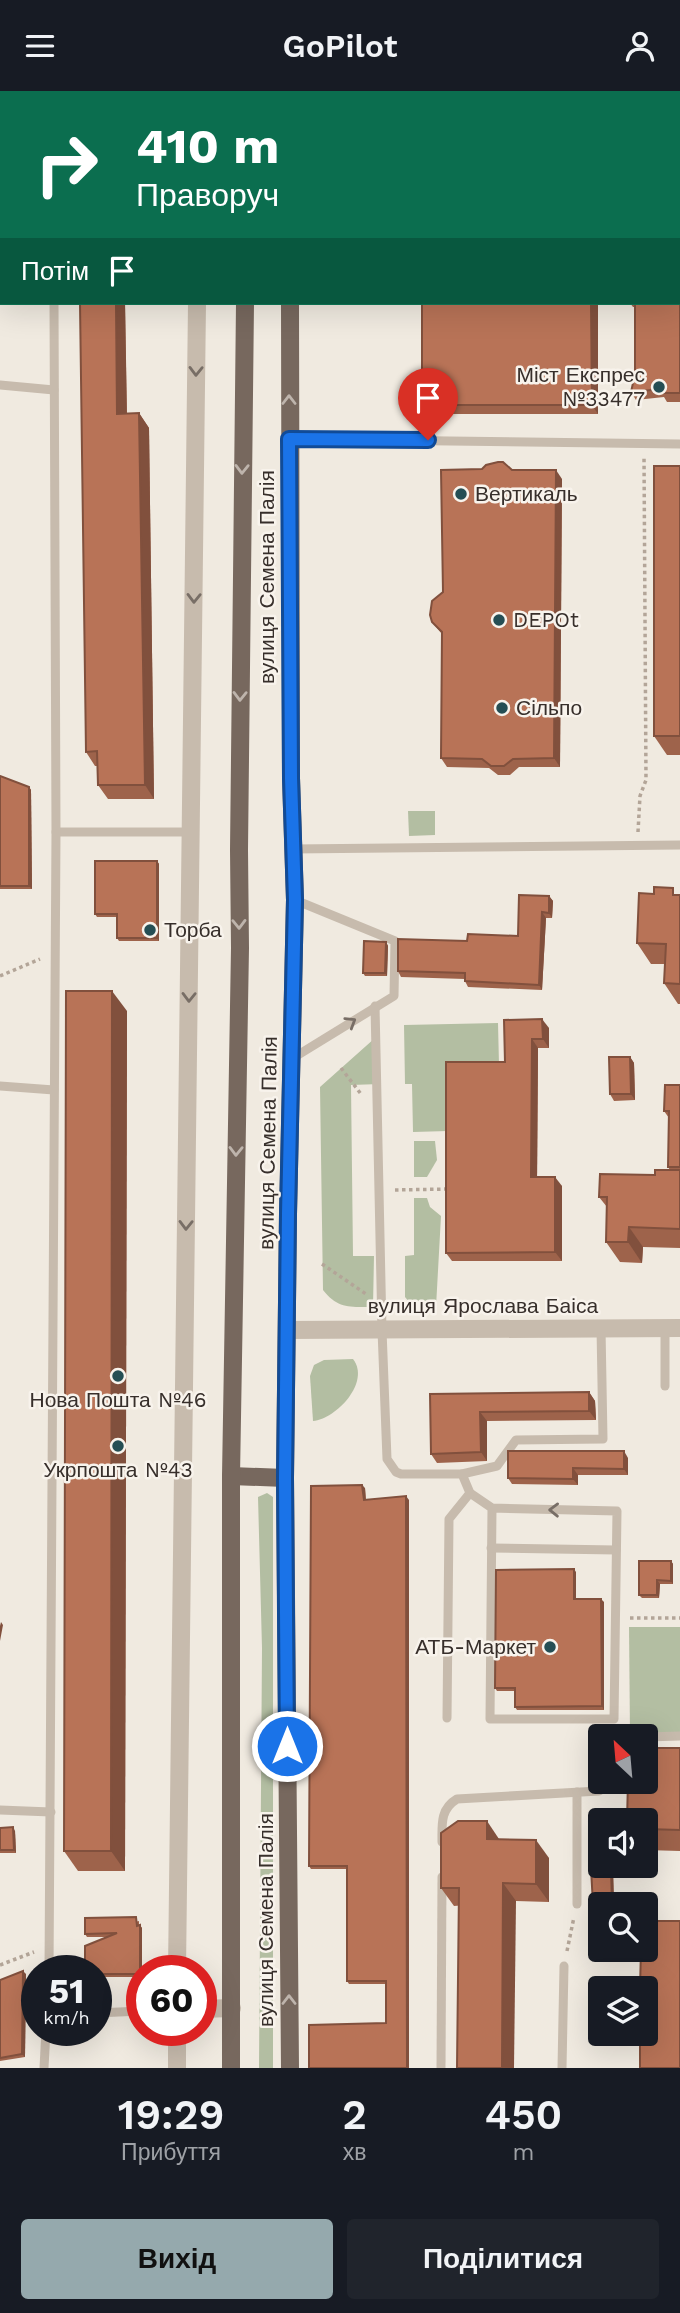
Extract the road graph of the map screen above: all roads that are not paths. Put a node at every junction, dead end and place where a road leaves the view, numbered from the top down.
1 (54, 305) edge
2 (197, 305) edge
3 (245, 305) edge
4 (290, 305) edge
5 (0, 385) edge
6 (54, 390) junction
7 (289, 439) junction
8 (680, 444) edge
9 (56, 832) junction
10 (192, 832) junction
11 (680, 845) edge
12 (293, 849) junction
13 (295, 900) junction
14 (375, 1006) junction
15 (293, 1058) junction
16 (0, 1086) edge
17 (54, 1090) junction
18 (601, 1328) junction
19 (672, 1328) edge
20 (287, 1330) junction
21 (382, 1330) junction
22 (665, 1386) dead end
23 (462, 1474) junction
24 (231, 1476) junction
25 (285, 1478) junction
26 (470, 1493) junction
27 (492, 1508) junction
28 (491, 1548) junction
29 (615, 1551) junction
30 (447, 1718) dead end
31 (680, 1736) edge
32 (658, 1737) edge
33 (577, 1792) junction
34 (588, 1792) edge
35 (0, 1810) edge
36 (51, 1812) junction
37 (442, 1847) edge
38 (442, 1861) edge
39 (577, 1904) road end
40 (50, 1955) edge
41 (177, 1955) edge
42 (564, 1966) road end
43 (232, 2008) junction
44 (217, 2009) edge
45 (45, 2046) edge
46 (177, 2046) edge
47 (44, 2068) edge
48 (177, 2068) edge
49 (231, 2068) edge
50 (290, 2068) edge
51 (441, 2068) edge
52 (562, 2068) edge

1 - 6 lane
2 -> 10 street
3 -> 24 main road, вулиця Семена Палія
7 -> 4 main road, вулиця Семена Палія
5 - 6 lane
6 - 9 lane
7 - 8 lane
7 - 12 main road, вулиця Семена Палія
9 - 10 lane
9 - 17 lane
10 -> 41 street
11 - 12 lane
12 - 13 main road, вулиця Семена Палія
13 - 14 lane
13 - 15 main road, вулиця Семена Палія
15 -> 14 lane
14 - 21 lane
15 - 20 main road, вулиця Семена Палія
16 - 17 lane
17 - 36 lane
18 - 19 street, вулиця Ярослава Баіса
18 - 21 street, вулиця Ярослава Баіса
18 - 23 lane
19 - 22 lane
20 - 21 street, вулиця Ярослава Баіса
20 - 25 main road, вулиця Семена Палія
21 - 23 lane
23 - 26 lane
24 - 25 main road
24 - 43 main road, вулиця Семена Палія
50 -> 25 main road, вулиця Семена Палія
26 - 27 lane
26 - 30 lane
27 - 28 lane
29 -> 27 lane
28 - 29 lane
28 - 29 lane
31 - 32 lane
33 - 34 lane
33 - 37 lane
33 - 39 lane
35 - 36 lane
36 - 40 lane
38 - 51 lane
42 - 52 lane
43 - 44 street
43 - 49 main road, вулиця Семена Палія
45 - 47 lane
46 - 48 street

